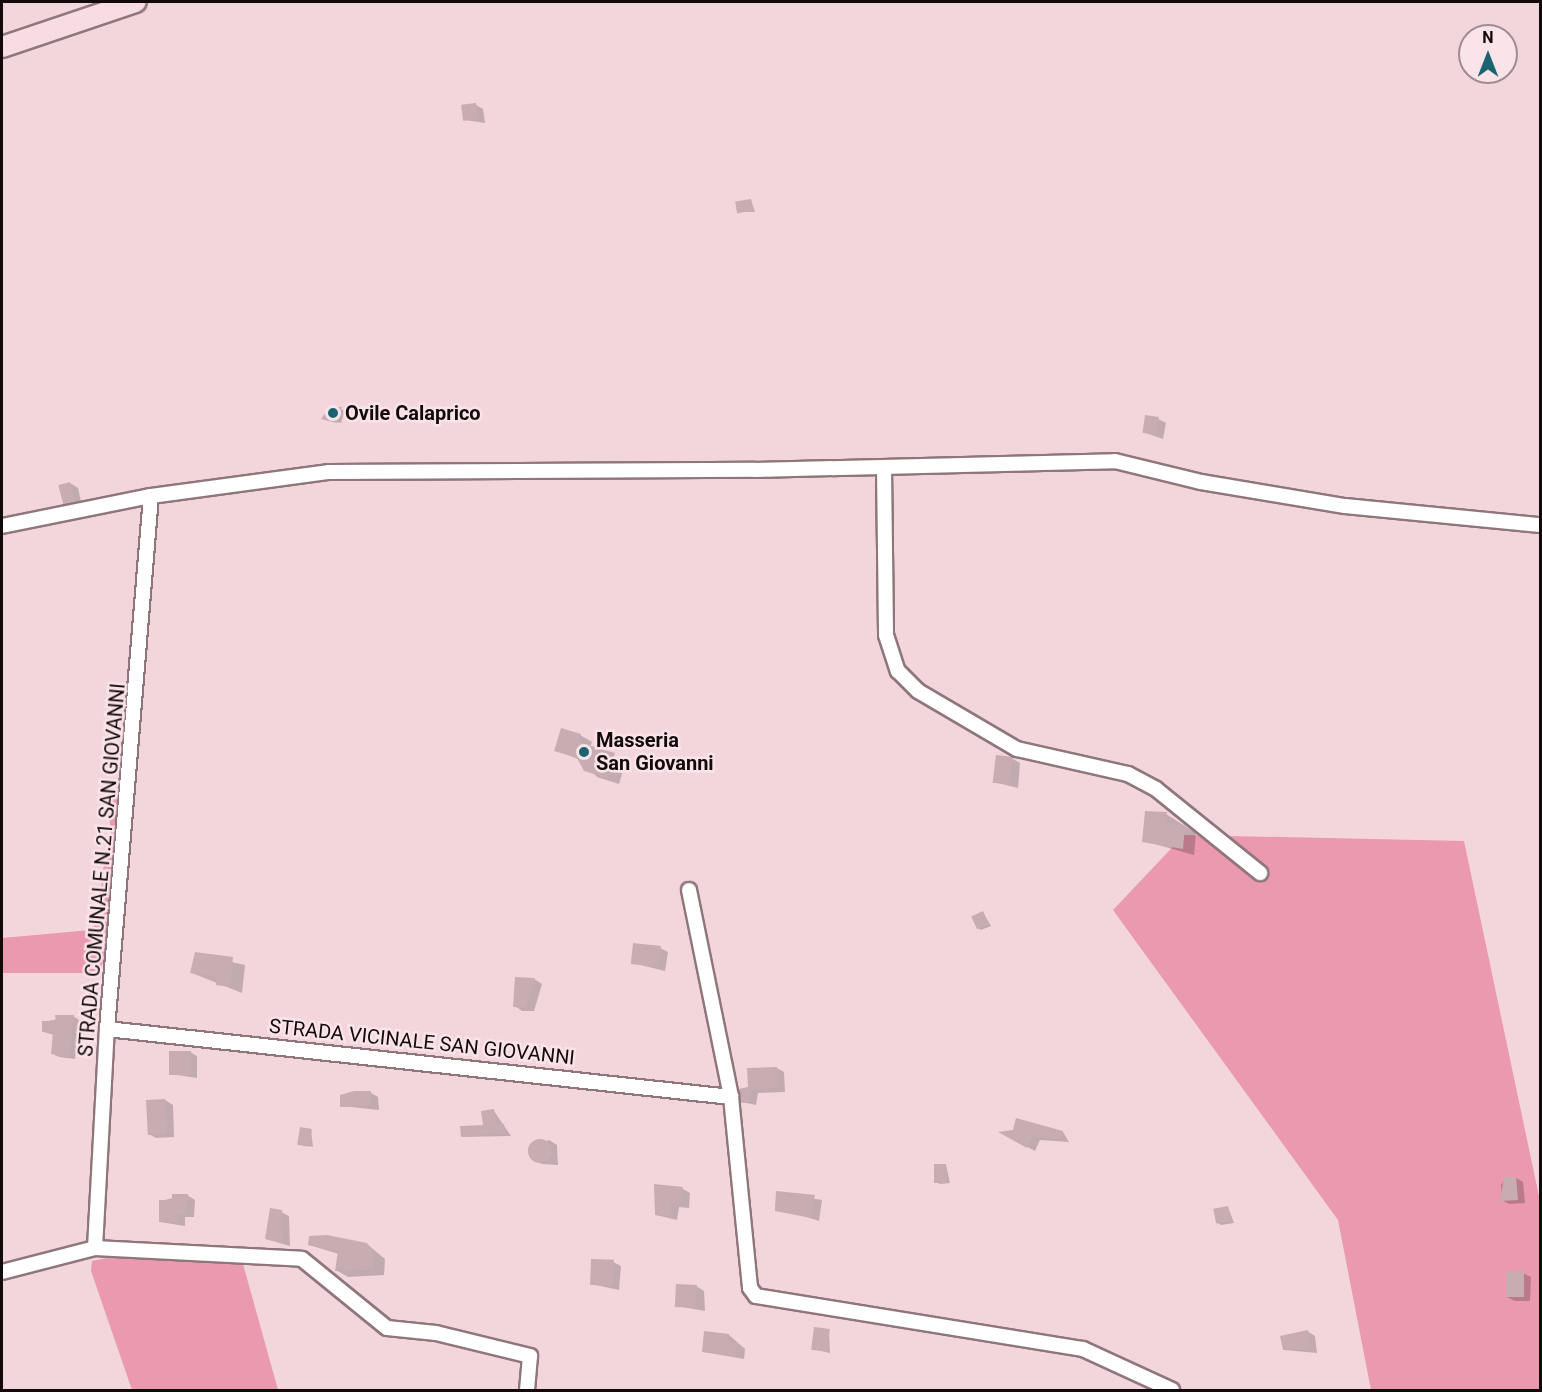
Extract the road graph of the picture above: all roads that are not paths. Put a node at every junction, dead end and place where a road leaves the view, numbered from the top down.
1 (136, 2) edge
2 (2, 47) edge
3 (884, 468) junction
4 (151, 496) junction
5 (1540, 525) edge
6 (2, 526) edge
7 (1260, 873) dead end
8 (689, 890) dead end
9 (107, 1029) junction
10 (731, 1097) junction
11 (95, 1248) junction
12 (2, 1272) edge
13 (527, 1390) edge
14 (1172, 1390) edge

1 - 2 street
3 - 4 street
3 - 5 street
3 - 7 street
4 - 6 street
4 - 9 street, STRADA COMUNALE N.21 SAN GIOVANNI
8 - 10 street
9 - 10 street, STRADA VICINALE SAN GIOVANNI
9 - 11 street, STRADA COMUNALE N.21 SAN GIOVANNI
10 - 14 street
11 - 12 street
11 - 13 street

